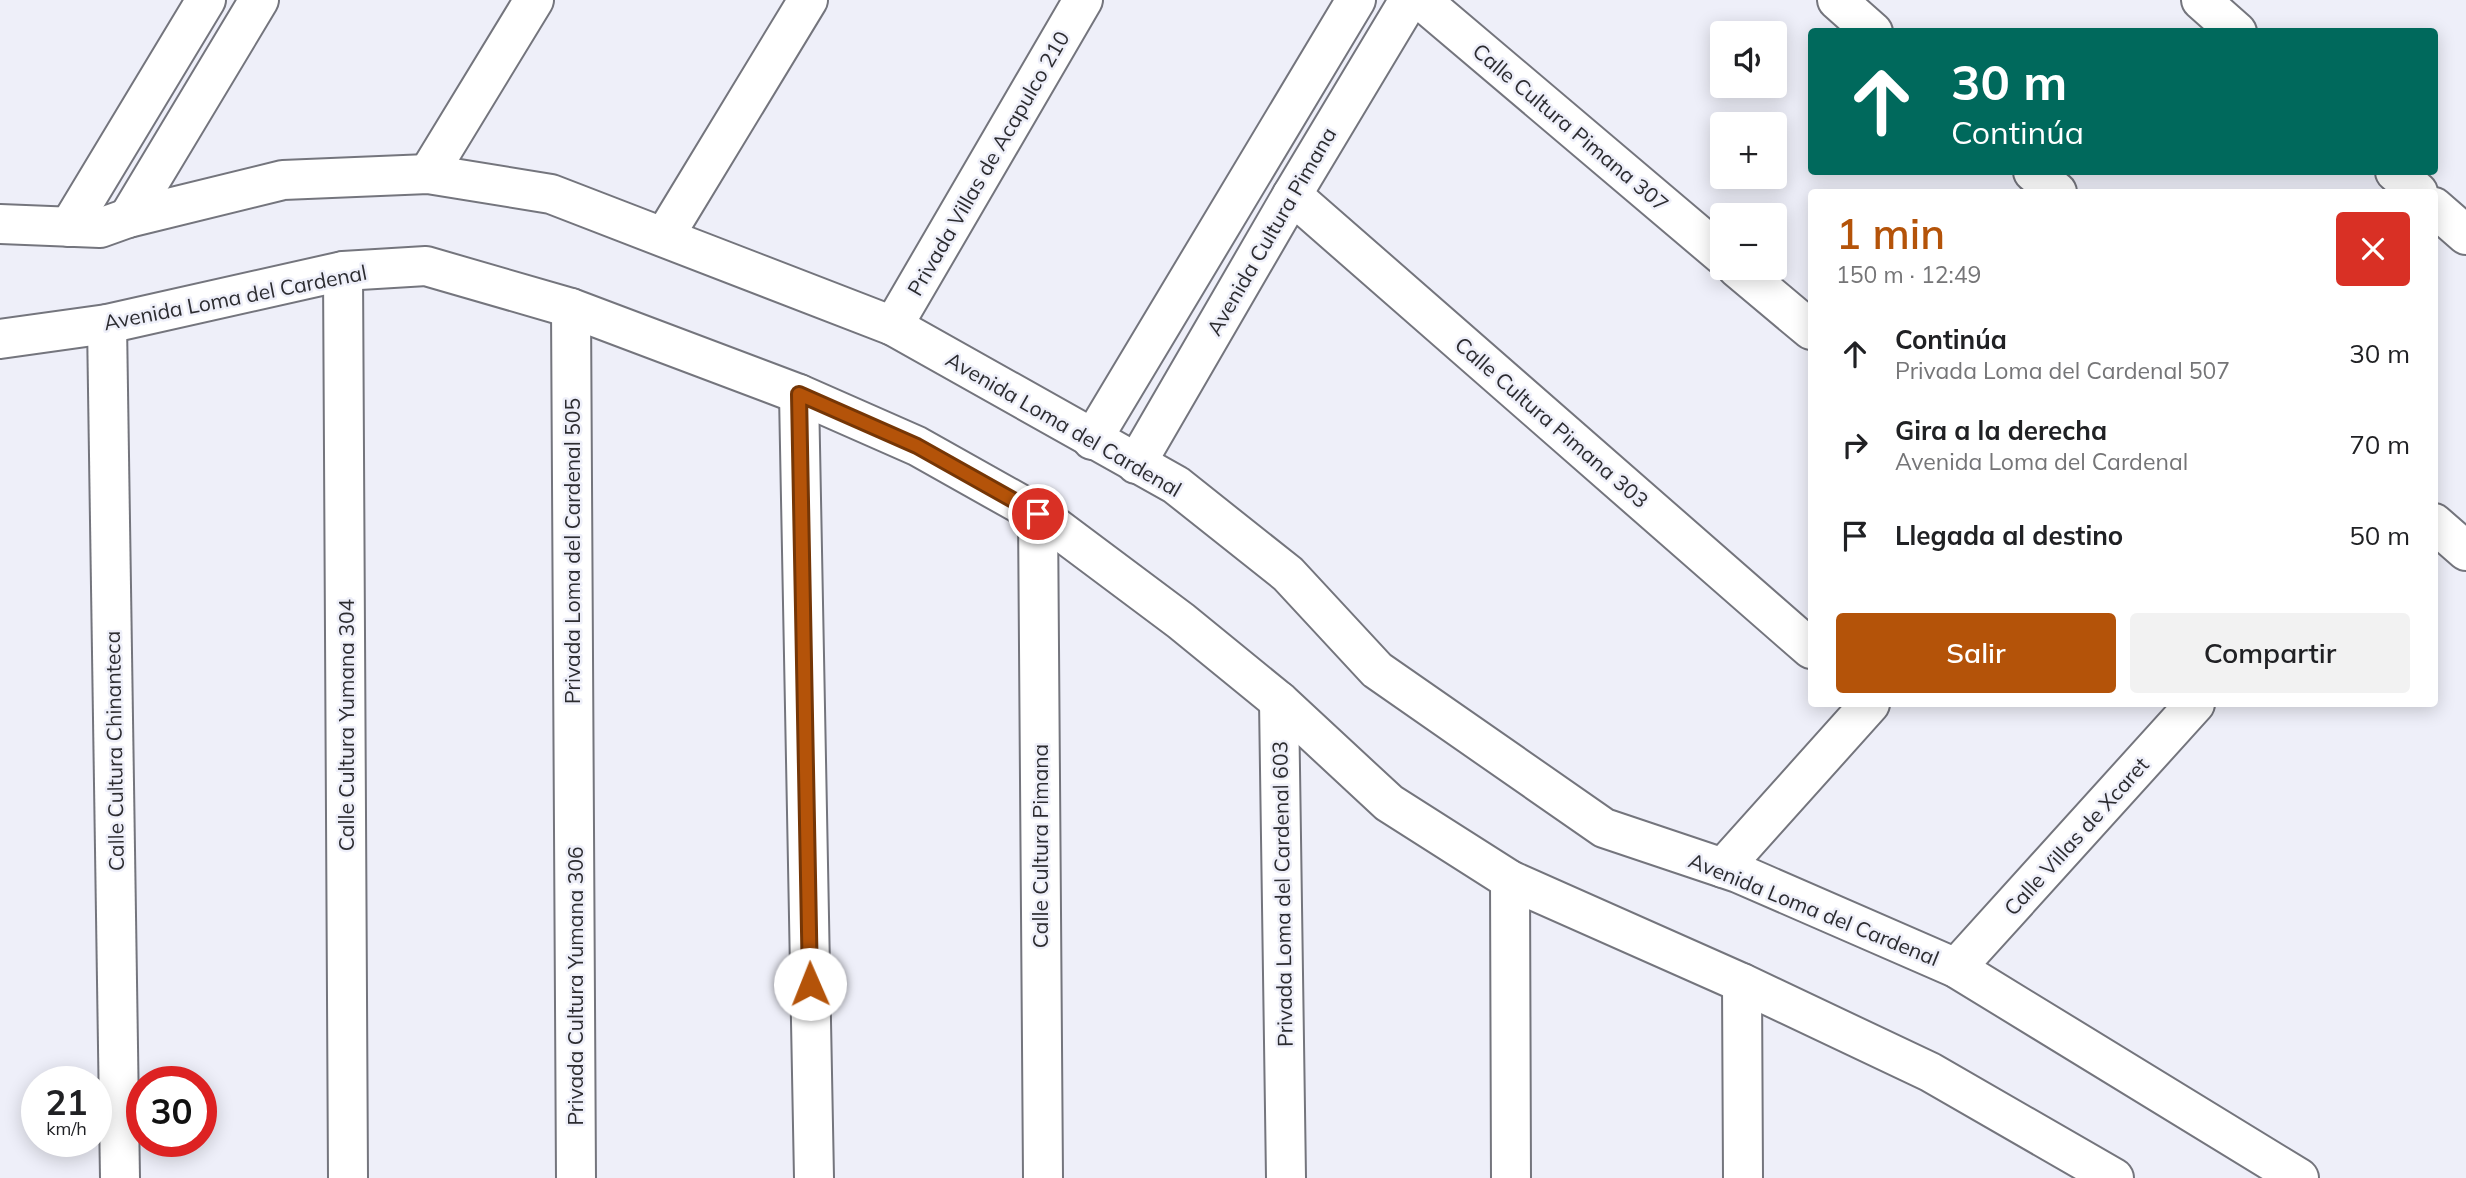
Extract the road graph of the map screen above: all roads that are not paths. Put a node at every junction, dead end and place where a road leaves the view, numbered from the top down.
1 (206, 0) edge
2 (259, 0) edge
3 (534, 0) edge
4 (808, 0) edge
5 (1083, 0) edge
6 (1356, 0) edge
7 (1409, 0) edge
8 (1421, 0) edge
9 (1837, 0) edge
10 (2202, 0) edge
11 (1868, 28) edge
12 (2233, 28) edge
13 (428, 174) junction
14 (2037, 175) edge
15 (2398, 175) edge
16 (2053, 189) edge
17 (2415, 189) edge
18 (1292, 195) junction
19 (2438, 210) edge
20 (128, 218) junction
21 (0, 223) edge
22 (69, 228) junction
23 (2466, 235) edge
24 (664, 237) junction
25 (1710, 245) edge
26 (343, 271) junction
27 (1751, 280) edge
28 (571, 308) junction
29 (107, 324) junction
30 (893, 326) junction
31 (1808, 327) edge
32 (0, 340) edge
33 (799, 394) junction
34 (1092, 440) junction
35 (1136, 464) junction
36 (1038, 514) junction
37 (2438, 526) edge
38 (2466, 551) edge
39 (1808, 646) edge
40 (1279, 701) junction
41 (1867, 707) edge
42 (2192, 707) edge
43 (574, 793) joint
44 (1723, 868) junction
45 (1510, 880) junction
46 (1956, 968) junction
47 (1742, 983) junction
48 (120, 1178) edge
49 (348, 1178) edge
50 (576, 1178) edge
51 (814, 1178) edge
52 (1043, 1178) edge
53 (1286, 1178) edge
54 (1511, 1178) edge
55 (1743, 1178) edge
56 (2113, 1178) edge
57 (2299, 1178) edge

1 - 22 street
2 - 20 street
3 - 13 street
4 - 24 street
5 - 30 street, Privada Villas de Acapulco 210
6 - 34 street, Avenida Cultura Pimana
7 - 18 street, Avenida Cultura Pimana
8 - 25 street, Calle Cultura Pimana 307
9 - 11 street
10 - 12 street
13 - 20 street, Avenida Loma del Cardenal
13 - 24 street, Avenida Loma del Cardenal
14 - 16 street
15 - 17 street
18 - 35 street, Avenida Cultura Pimana
18 - 39 street, Calle Cultura Pimana 303
19 - 23 street
20 - 22 street, Avenida Loma del Cardenal
21 - 22 street, Avenida Loma del Cardenal
24 - 30 street, Avenida Loma del Cardenal
26 - 28 street, Avenida Loma del Cardenal
26 - 29 street, Avenida Loma del Cardenal
26 - 49 street, Calle Cultura Yumana 304
27 - 31 street
28 - 33 street, Avenida Loma del Cardenal
28 - 43 street, Privada Loma del Cardenal 505
29 - 32 street, Avenida Loma del Cardenal
29 - 48 street, Calle Cultura Chinanteca
30 - 34 street, Avenida Loma del Cardenal
33 - 36 street, Avenida Loma del Cardenal
33 - 51 street
34 - 35 street, Avenida Loma del Cardenal
35 - 44 street, Avenida Loma del Cardenal
36 - 40 street, Avenida Loma del Cardenal
36 - 52 street, Calle Cultura Pimana
37 - 38 street
40 - 45 street, Avenida Loma del Cardenal
40 - 53 street, Privada Loma del Cardenal 603
41 - 44 street
42 - 46 street, Calle Villas de Xcaret
43 - 50 street, Privada Cultura Yumana 306
44 - 46 street, Avenida Loma del Cardenal
45 - 47 street, Avenida Loma del Cardenal
45 - 54 street
46 - 57 street, Avenida Loma del Cardenal
47 - 55 street
47 - 56 street, Avenida Loma del Cardenal

